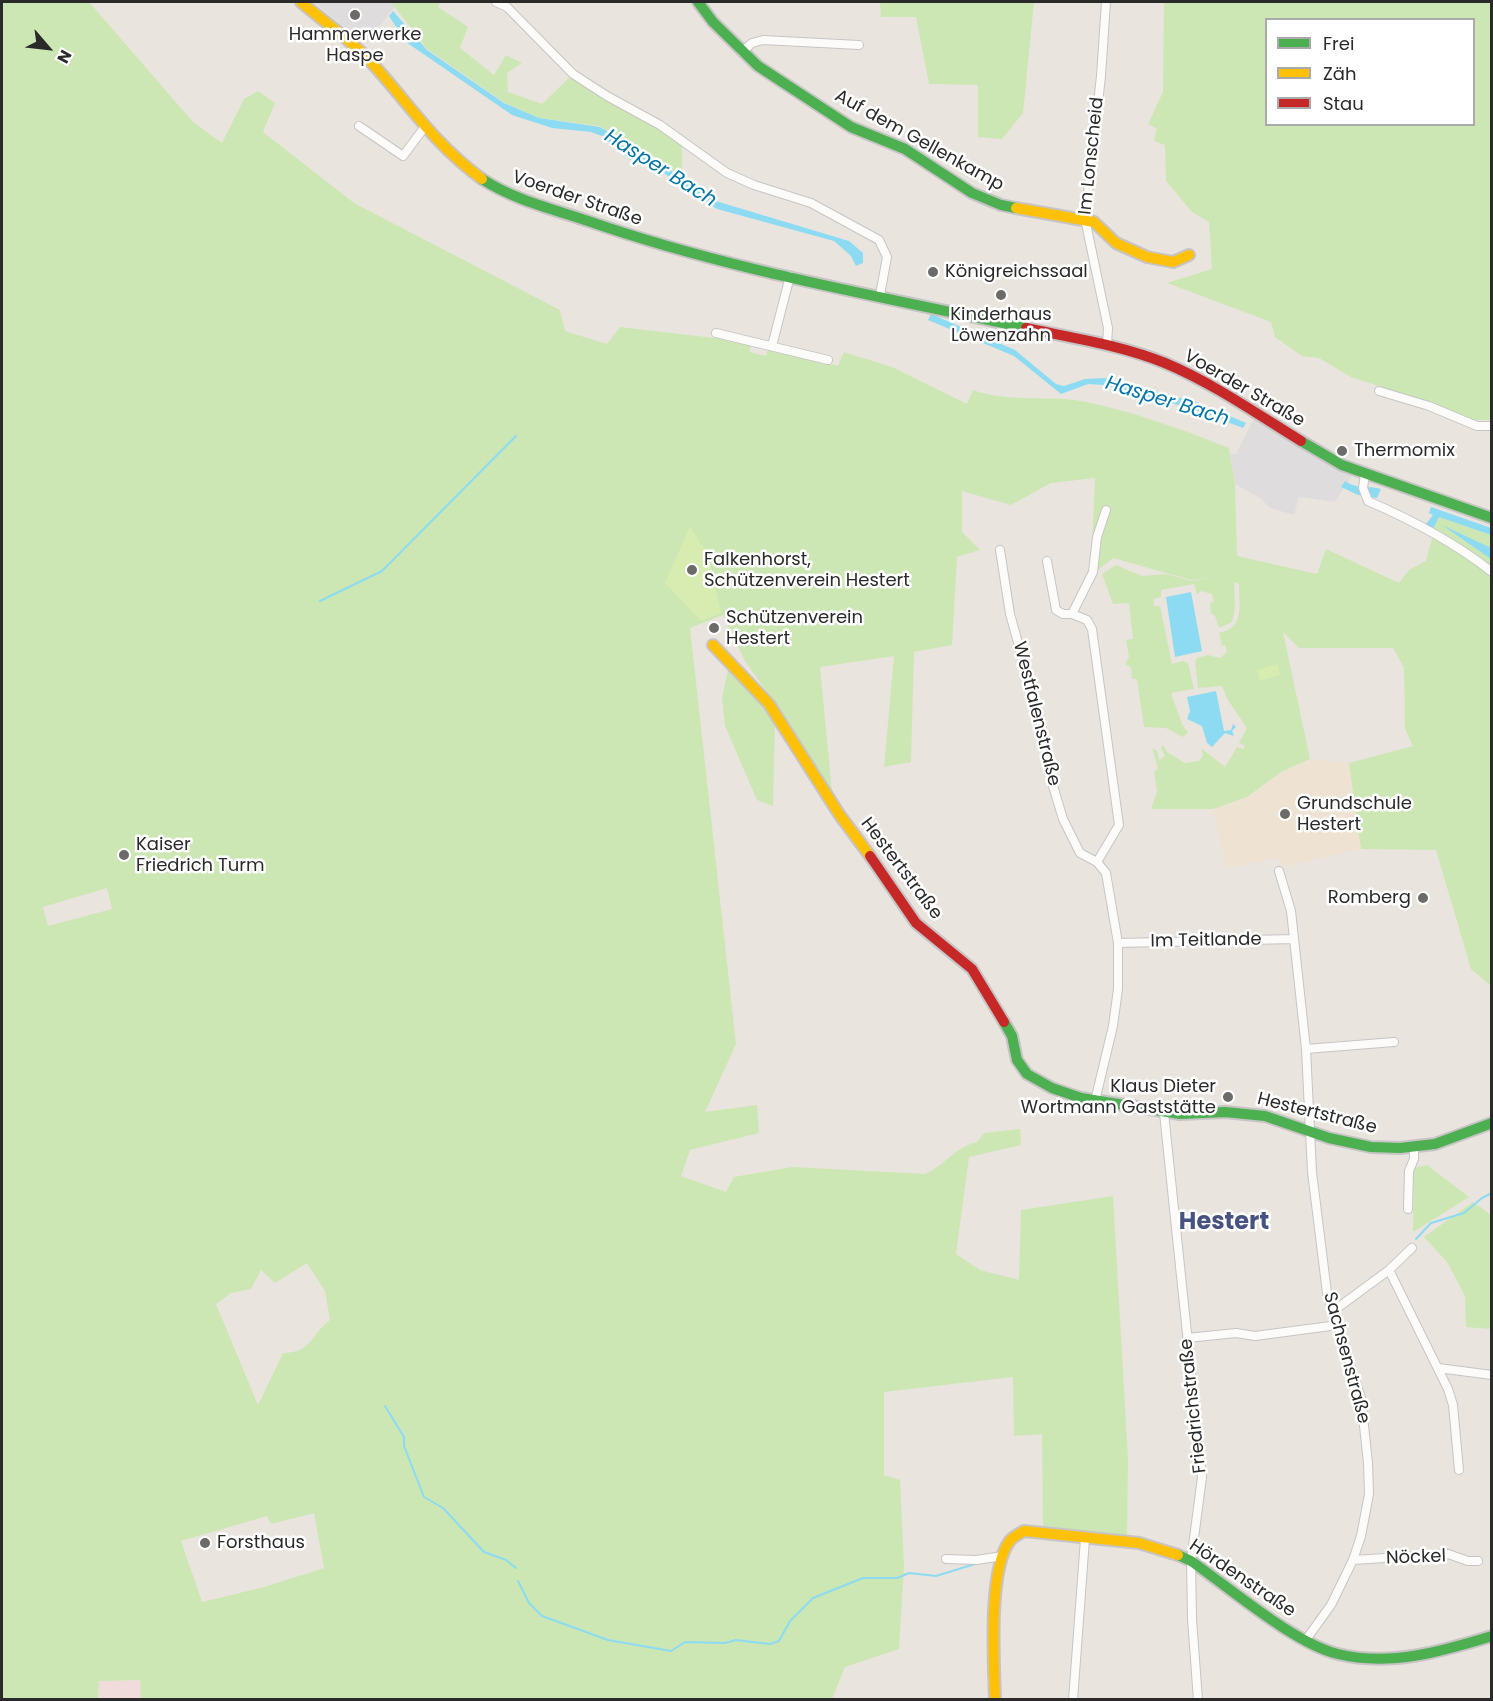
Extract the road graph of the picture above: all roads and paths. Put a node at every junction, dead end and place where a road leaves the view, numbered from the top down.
1 (301, 2) edge
2 (496, 2) edge
3 (698, 2) edge
4 (1106, 2) edge
5 (859, 45) dead end
6 (742, 52) junction
7 (359, 126) dead end
8 (424, 128) junction
9 (1085, 219) junction
10 (1189, 255) dead end
11 (790, 276) junction
12 (880, 295) junction
13 (716, 333) dead end
14 (1107, 345) junction
15 (772, 346) junction
16 (828, 360) dead end
17 (1379, 391) dead end
18 (1491, 426) edge
19 (1365, 474) junction
20 (1106, 510) dead end
21 (1491, 518) edge
22 (1000, 550) dead end
23 (1047, 561) dead end
24 (1491, 572) edge
25 (1072, 614) junction
26 (713, 645) dead end
27 (1097, 862) junction
28 (1279, 871) dead end
29 (1294, 939) junction
30 (1118, 943) junction
31 (1394, 1042) dead end
32 (1306, 1049) junction
33 (1095, 1101) junction
34 (1164, 1113) junction
35 (1491, 1123) edge
36 (1310, 1132) junction
37 (1414, 1148) junction
38 (1408, 1209) dead end
39 (1412, 1248) dead end
40 (1389, 1270) junction
41 (1332, 1312) junction
42 (1338, 1325) junction
43 (1187, 1338) junction
44 (1438, 1368) junction
45 (1491, 1375) edge
46 (1459, 1470) dead end
47 (1085, 1539) junction
48 (1003, 1556) junction
49 (946, 1559) dead end
50 (1353, 1560) junction
51 (1191, 1561) junction
52 (1478, 1561) dead end
53 (1491, 1636) edge
54 (1305, 1641) junction
55 (995, 1700) edge
56 (1073, 1700) edge
57 (1198, 1700) edge

1 - 8 street, Voerder Straße
2 - 12 street
3 - 6 street, Auf dem Gellenkamp
4 - 9 street, Im Lonscheid
5 - 6 street
6 - 9 street, Auf dem Gellenkamp
7 - 8 street
8 - 11 street, Voerder Straße
9 - 10 street, Auf dem Gellenkamp
9 - 14 street, Im Lonscheid
11 - 12 street, Voerder Straße
11 - 15 street
12 - 14 street, Voerder Straße
13 - 15 street
14 - 19 street, Voerder Straße
15 - 16 street
17 - 18 street
19 - 21 street, Voerder Straße
19 - 24 street
20 - 25 street
22 - 27 street, Westfalenstraße
23 - 25 street
25 - 27 street
26 - 33 street, Hestertstraße
27 - 30 street, Westfalenstraße
28 - 29 street, Sachsenstraße
29 - 30 street, Im Teitlande
29 - 32 street, Sachsenstraße
30 - 33 street, Westfalenstraße
31 - 32 street
32 - 36 street, Sachsenstraße
33 - 34 street, Hestertstraße
34 - 36 street, Hestertstraße
34 - 43 street, Friedrichstraße
35 - 37 street, Hestertstraße
36 - 37 street, Hestertstraße
36 - 41 street, Sachsenstraße
37 - 38 street
39 - 40 street
40 - 41 street
40 - 44 street
41 - 42 street, Sachsenstraße
42 - 43 street
42 - 50 street, Sachsenstraße
43 - 51 street, Friedrichstraße
44 - 45 street
44 - 46 street
47 - 48 street, Hördenstraße
47 - 51 street, Hördenstraße
47 - 56 street
48 - 49 street
48 - 55 street
50 - 52 street, Nöckel
50 - 54 street, Sachsenstraße
51 - 54 street, Hördenstraße
51 - 57 street, Friedrichstraße
53 - 54 street, Hördenstraße

